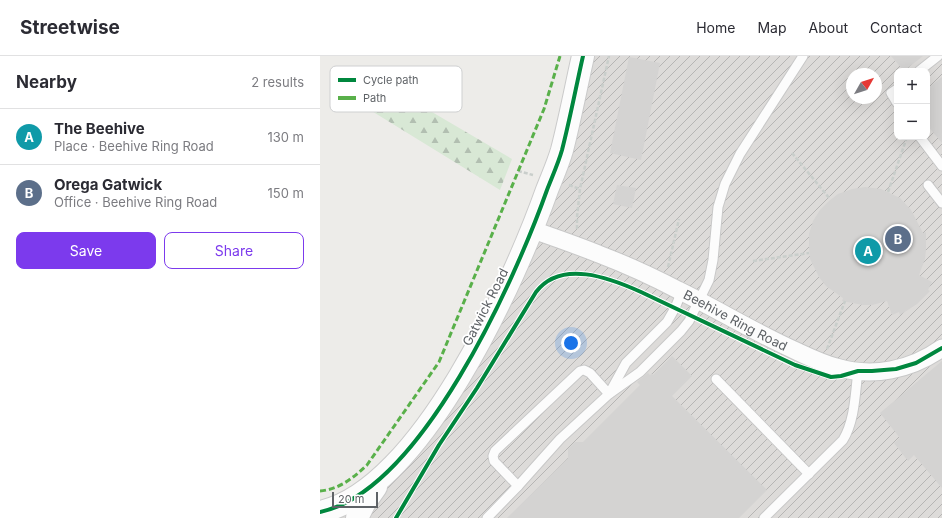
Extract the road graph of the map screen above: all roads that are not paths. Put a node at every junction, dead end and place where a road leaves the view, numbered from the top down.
1 (583, 56) edge
2 (803, 56) edge
3 (938, 56) edge
4 (923, 68) edge
5 (922, 140) edge
6 (942, 166) edge
7 (928, 185) dead end
8 (942, 203) edge
9 (533, 230) junction
10 (682, 291) junction
11 (700, 300) junction
12 (942, 348) edge
13 (858, 370) junction
14 (716, 379) dead end
15 (609, 394) junction
16 (386, 473) junction
17 (809, 474) junction
18 (518, 486) junction
19 (320, 512) edge
20 (357, 518) edge
21 (487, 518) edge
22 (764, 518) edge

1 - 9 street, Gatwick Road
2 - 11 lane
3 - 4 lane
5 - 6 lane
7 - 8 lane
9 - 10 street, Beehive Ring Road
9 - 16 street, Gatwick Road
10 - 11 street, Beehive Ring Road
10 - 15 lane
11 - 13 street, Beehive Ring Road
11 - 15 lane
12 - 13 street, Beehive Ring Road
13 - 17 lane
14 - 17 lane
15 - 18 lane
15 - 18 lane
16 - 19 street, Gatwick Road
16 - 20 street, Gatwick Road
17 - 22 lane
18 - 21 lane

